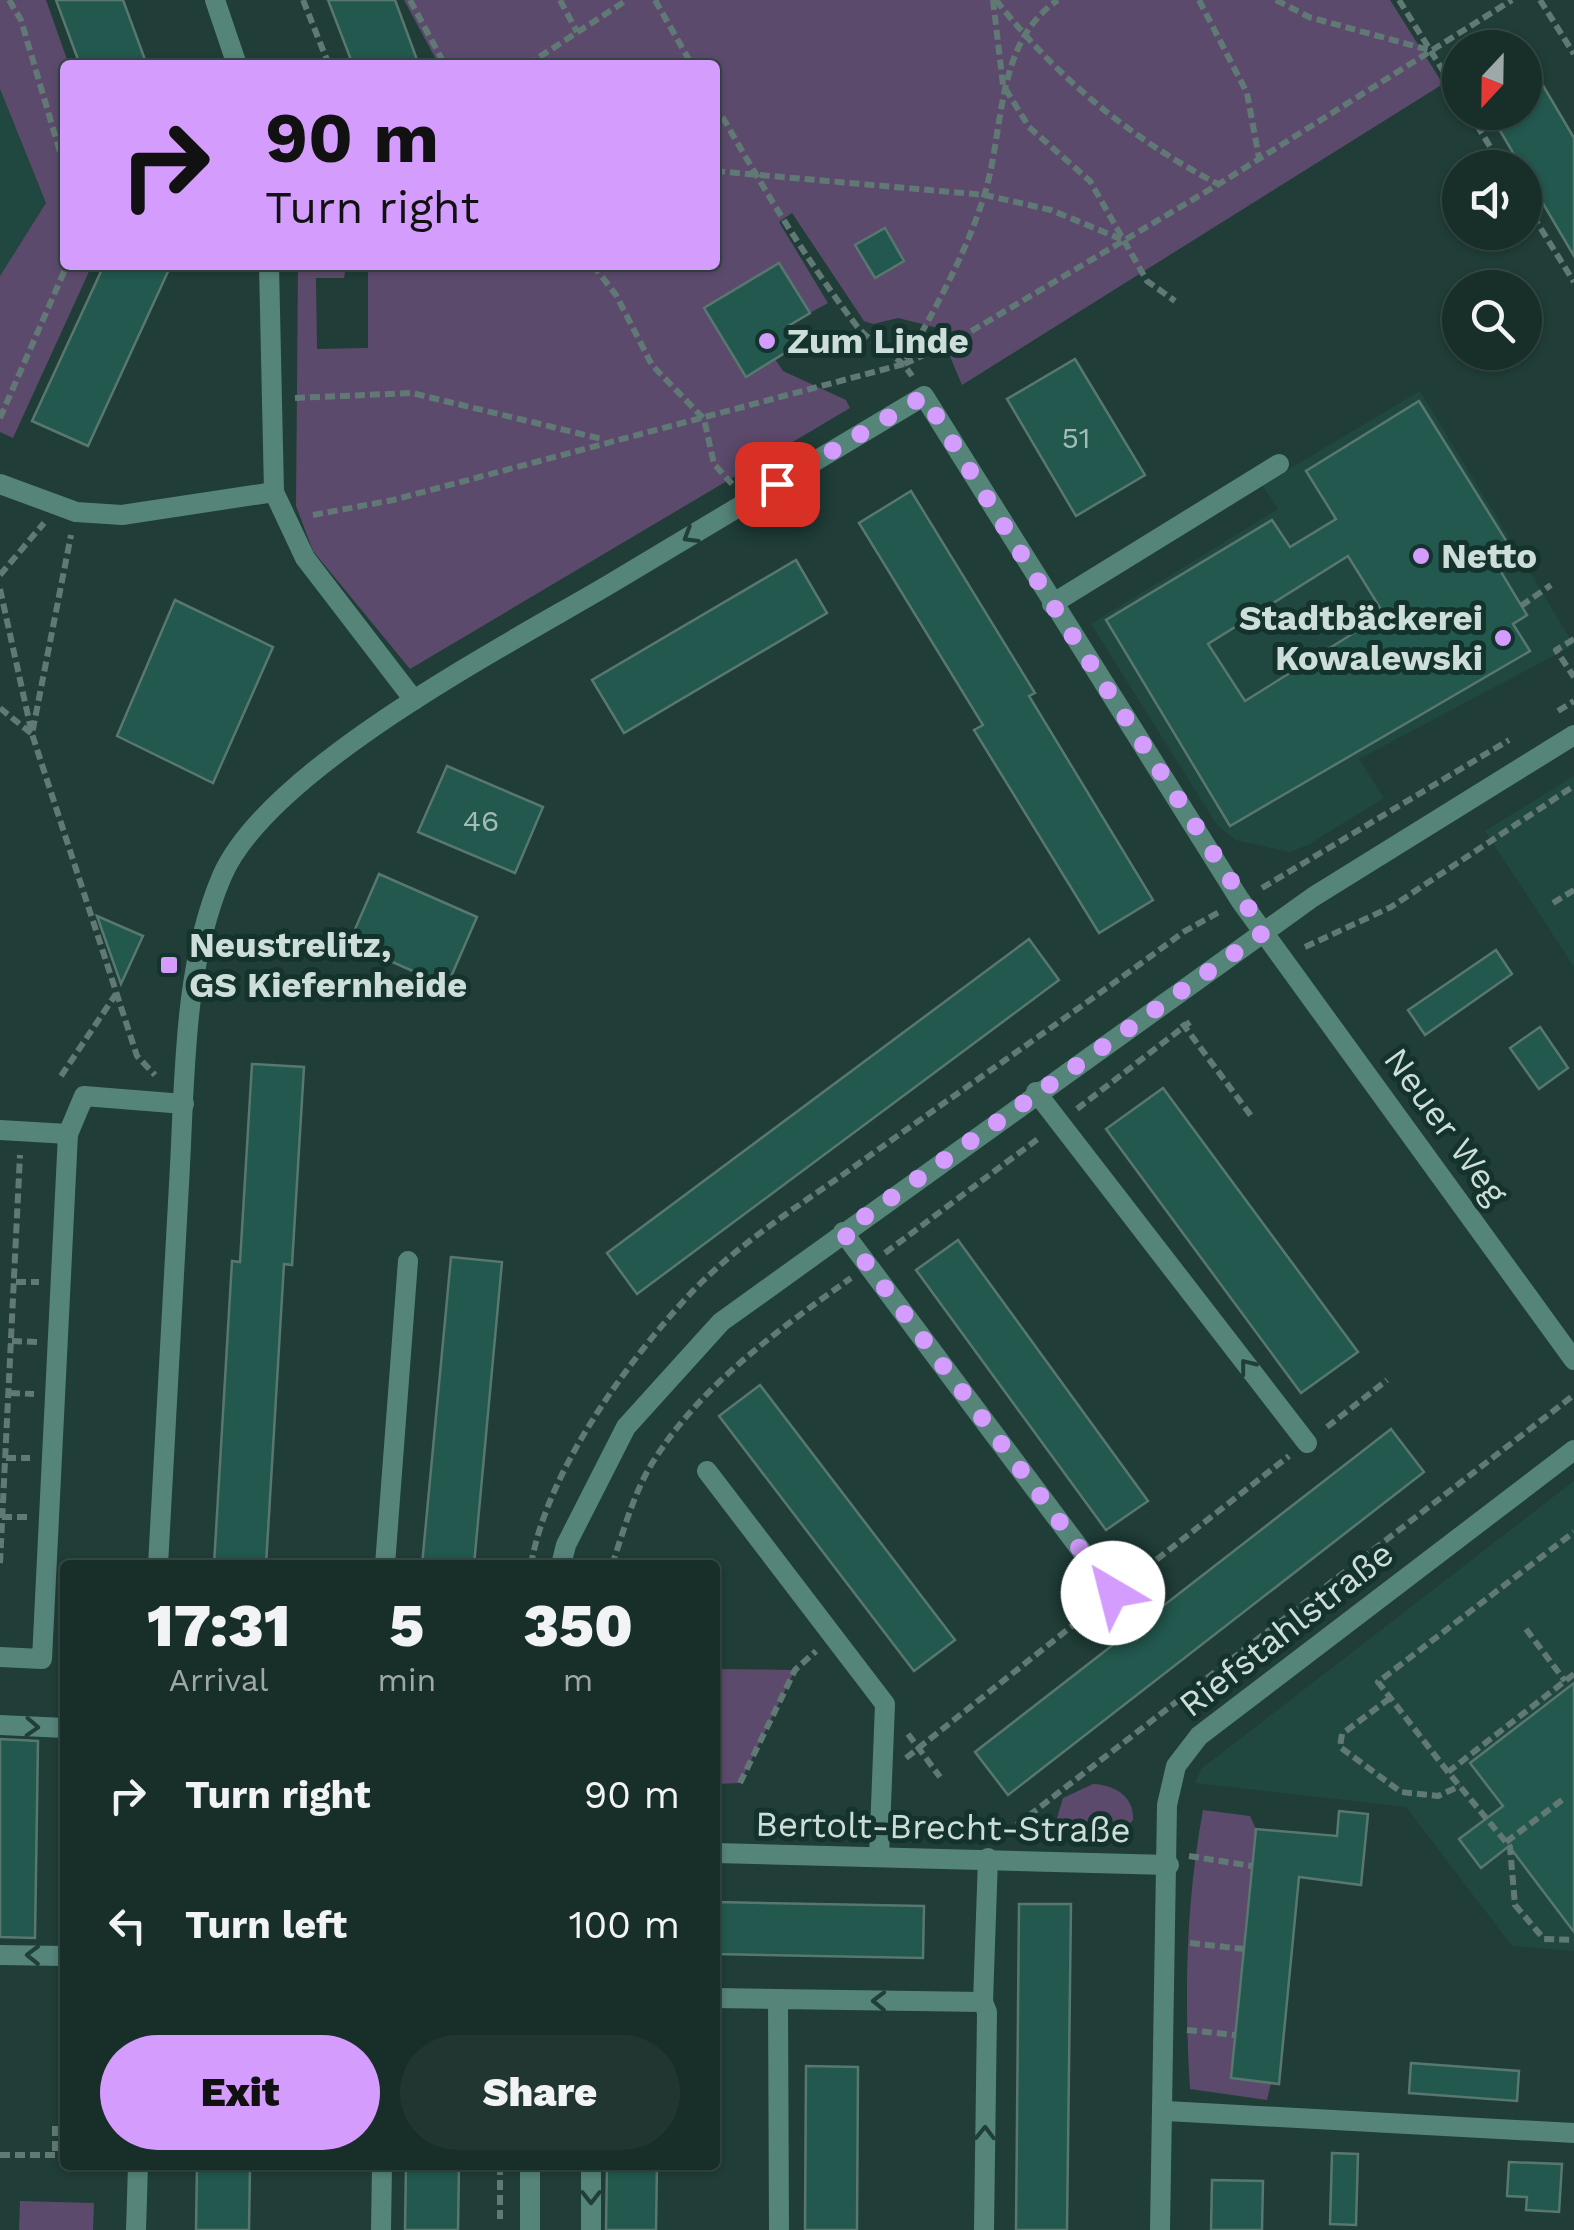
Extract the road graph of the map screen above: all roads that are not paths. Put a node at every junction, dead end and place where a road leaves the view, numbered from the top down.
1 (215, 0) edge
2 (235, 60) edge
3 (269, 270) edge
4 (1279, 464) dead end
5 (0, 484) edge
6 (274, 492) junction
7 (1052, 604) junction
8 (414, 700) junction
9 (1574, 735) edge
10 (1264, 932) junction
11 (1036, 1092) junction
12 (184, 1104) junction
13 (10, 1131) edge
14 (68, 1134) junction
15 (843, 1232) junction
16 (408, 1261) dead end
17 (1574, 1360) edge
18 (1306, 1443) dead end
19 (1574, 1450) edge
20 (707, 1471) dead end
21 (158, 1560) edge
22 (385, 1560) edge
23 (563, 1560) edge
24 (1113, 1593) dead end
25 (0, 1657) edge
26 (0, 1725) edge
27 (60, 1728) edge
28 (720, 1854) edge
29 (879, 1856) junction
30 (988, 1858) junction
31 (1169, 1859) junction
32 (0, 1954) edge
33 (60, 1956) edge
34 (720, 1998) edge
35 (778, 1999) junction
36 (983, 2002) junction
37 (1166, 2111) junction
38 (1574, 2132) edge
39 (138, 2170) edge
40 (382, 2170) edge
41 (530, 2170) edge
42 (591, 2170) edge
43 (136, 2230) edge
44 (381, 2230) edge
45 (530, 2230) edge
46 (591, 2230) edge
47 (779, 2230) edge
48 (984, 2230) edge
49 (1160, 2230) edge

1 - 2 street
3 - 6 street
4 - 7 street
5 - 6 street
6 - 8 street
7 -> 8 street, Neuer Weg
7 - 10 street, Neuer Weg
8 - 12 street
9 - 10 street
10 - 11 street
10 - 17 street, Neuer Weg
11 - 15 street
18 -> 11 street
12 - 14 street
12 - 21 street
13 - 14 street
14 - 25 street
15 - 23 street
15 - 24 street
16 - 22 street
19 - 31 street, Riefstahlstraße
20 - 29 street
26 -> 27 street
28 - 29 street, Bertolt-Brecht-Straße
29 - 30 street, Bertolt-Brecht-Straße
30 - 31 street, Bertolt-Brecht-Straße
30 - 36 street
31 - 37 street, Riefstahlstraße
33 -> 32 street
34 - 35 street
36 -> 35 street
35 - 47 street
48 -> 36 street
37 - 38 street
37 - 49 street, Riefstahlstraße
39 - 43 street
40 - 44 street
41 - 45 street
42 -> 46 street

